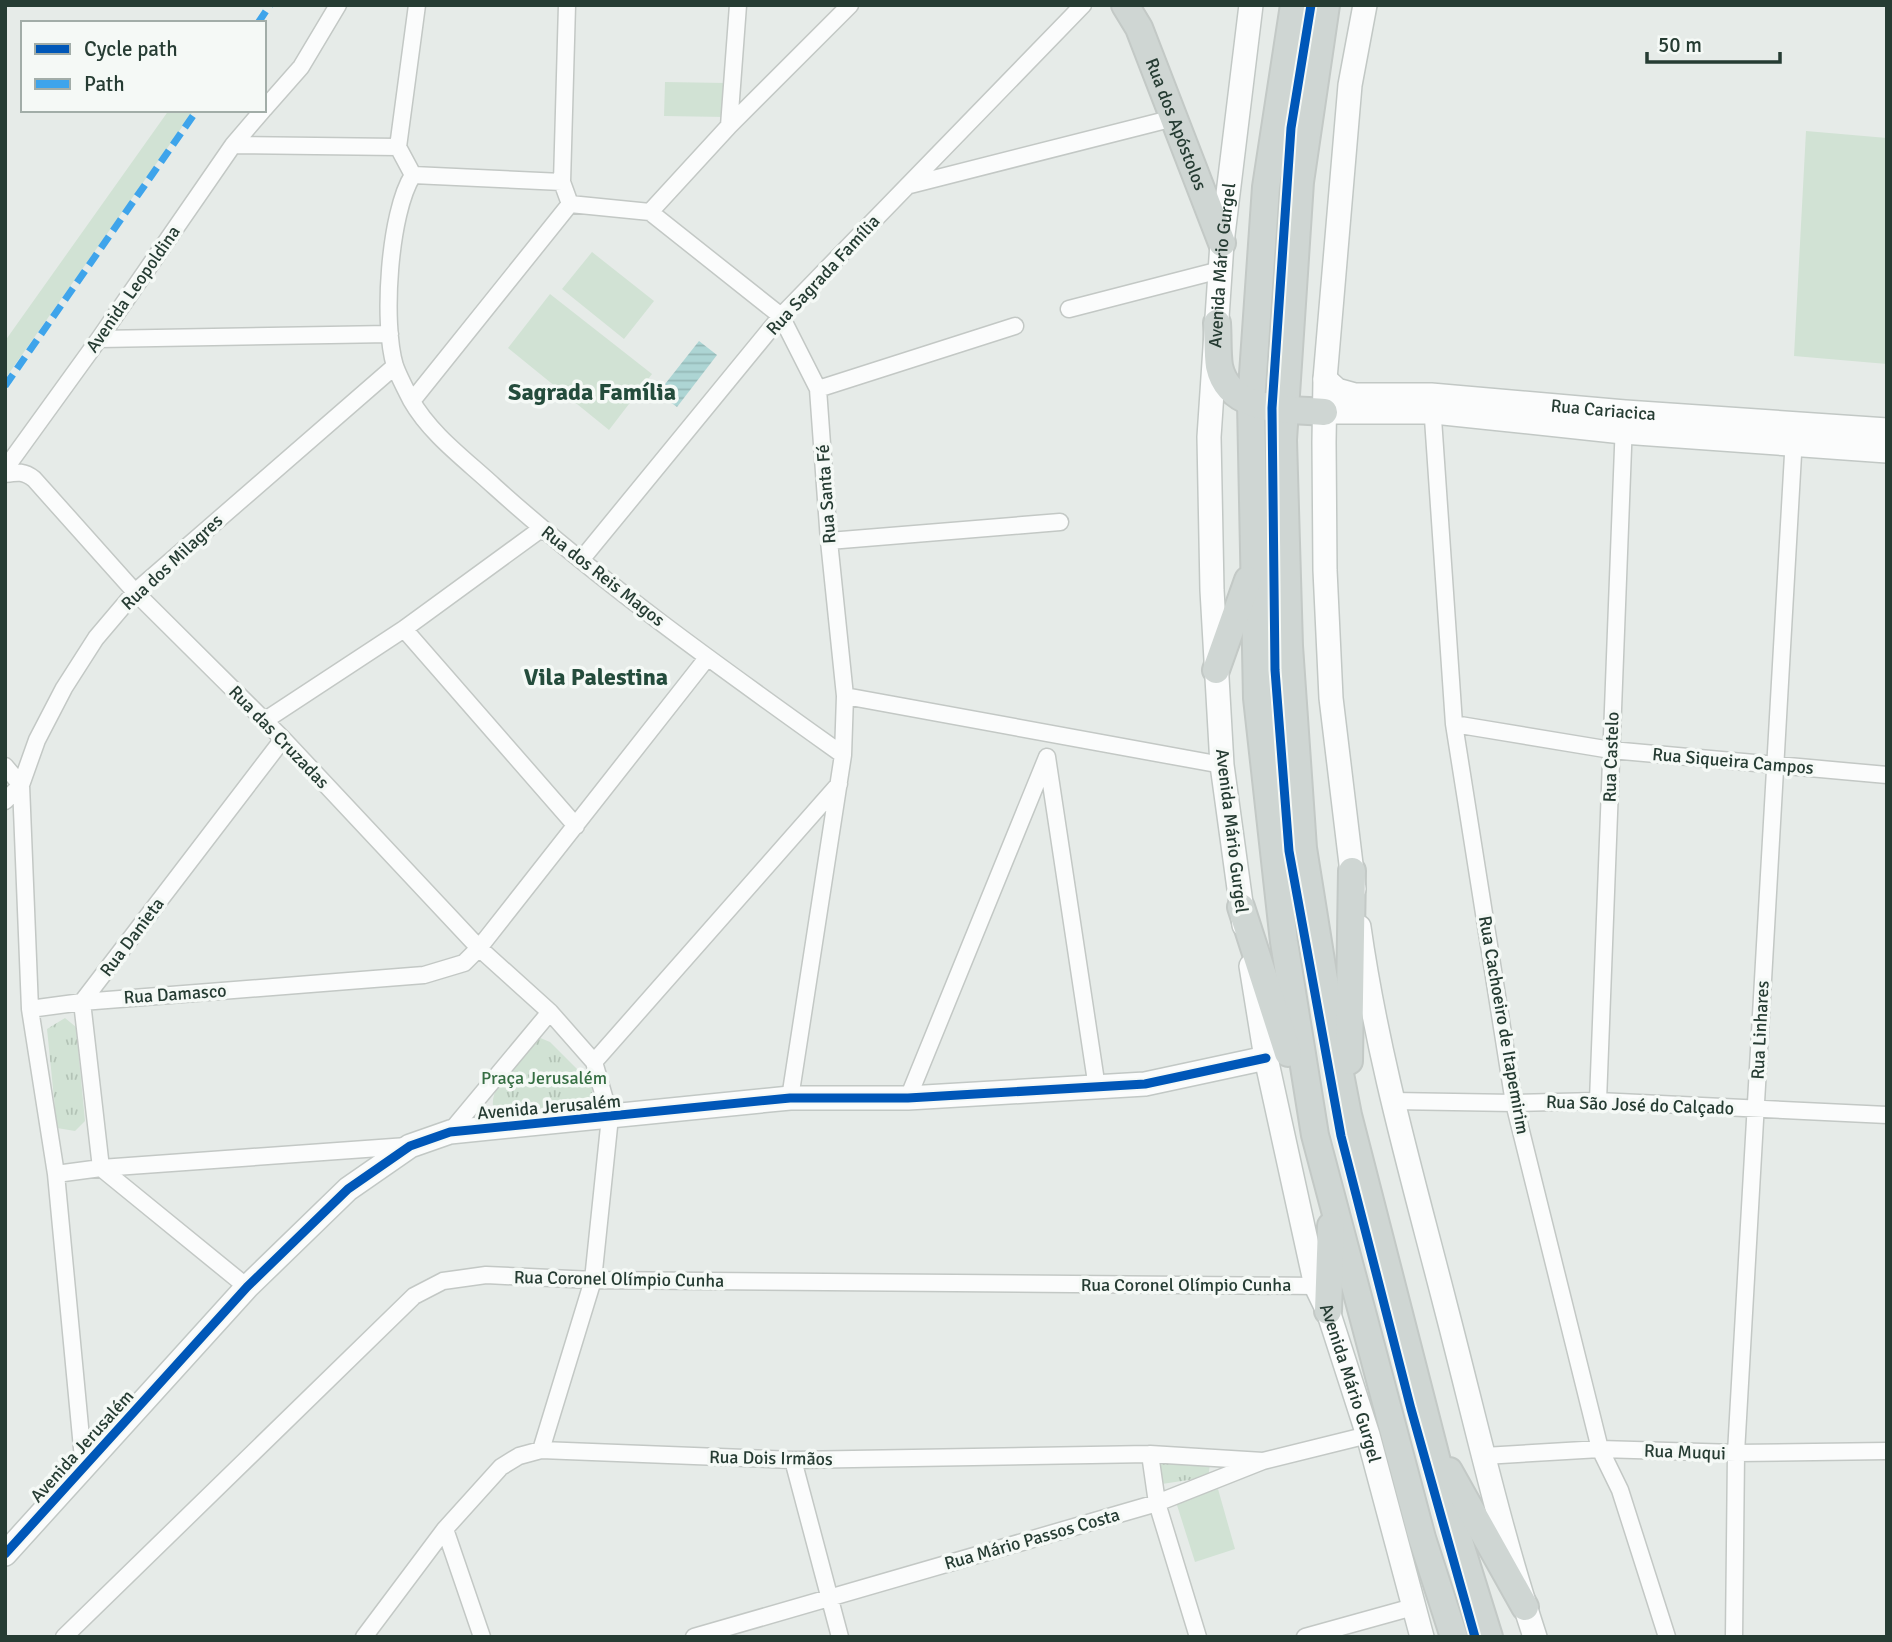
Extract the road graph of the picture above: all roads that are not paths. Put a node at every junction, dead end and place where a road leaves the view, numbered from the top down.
1 (338, 5) edge
2 (417, 5) edge
3 (567, 5) edge
4 (738, 5) edge
5 (850, 5) edge
6 (1083, 5) edge
7 (1125, 5) edge
8 (1251, 5) edge
9 (1294, 5) edge
10 (1326, 5) edge
11 (1365, 5) edge
12 (266, 108) edge
13 (262, 112) edge
14 (1174, 118) junction
15 (729, 126) junction
16 (233, 145) junction
17 (398, 147) junction
18 (413, 175) junction
19 (562, 181) junction
20 (907, 186) junction
21 (570, 204) junction
22 (650, 212) junction
23 (1222, 243) junction
24 (1220, 270) junction
25 (1069, 309) dead end
26 (781, 316) junction
27 (1217, 323) junction
28 (1015, 326) dead end
29 (390, 334) junction
30 (99, 339) junction
31 (395, 366) junction
32 (1325, 379) junction
33 (818, 389) junction
34 (412, 401) junction
35 (1251, 403) junction
36 (1432, 404) junction
37 (1285, 409) junction
38 (1324, 412) junction
39 (1624, 422) junction
40 (1887, 430) edge
41 (1794, 434) junction
42 (1887, 452) edge
43 (5, 472) edge
44 (1060, 523) dead end
45 (541, 529) junction
46 (829, 541) junction
47 (581, 560) junction
48 (1253, 566) junction
49 (135, 592) junction
50 (404, 629) junction
51 (708, 658) junction
52 (1216, 670) junction
53 (845, 696) junction
54 (264, 721) junction
55 (1454, 724) junction
56 (1045, 733) junction
57 (283, 739) junction
58 (1611, 750) junction
59 (843, 755) junction
60 (1047, 757) junction
61 (1222, 765) junction
62 (1775, 765) junction
63 (5, 766) edge
64 (1887, 775) edge
65 (21, 785) junction
66 (839, 785) junction
67 (5, 802) edge
68 (576, 826) junction
69 (1352, 871) junction
70 (1241, 907) junction
71 (479, 948) junction
72 (82, 1002) junction
73 (30, 1009) junction
74 (550, 1012) junction
75 (1266, 1058) junction
76 (594, 1062) junction
77 (1097, 1088) junction
78 (790, 1098) junction
79 (908, 1098) junction
80 (1393, 1101) junction
81 (1598, 1101) junction
82 (1514, 1103) junction
83 (1756, 1109) junction
84 (1348, 1115) junction
85 (1887, 1115) edge
86 (610, 1117) junction
87 (450, 1132) junction
88 (1315, 1135) junction
89 (410, 1146) junction
90 (100, 1168) junction
91 (56, 1174) junction
92 (1332, 1200) junction
93 (593, 1280) junction
94 (1316, 1286) junction
95 (247, 1287) junction
96 (1328, 1311) junction
97 (1368, 1435) junction
98 (1431, 1440) junction
99 (1600, 1449) junction
100 (541, 1450) junction
101 (1887, 1451) edge
102 (1737, 1453) junction
103 (1150, 1454) junction
104 (1484, 1456) junction
105 (793, 1460) junction
106 (1263, 1461) junction
107 (84, 1469) junction
108 (1157, 1503) junction
109 (444, 1529) junction
110 (5, 1554) edge
111 (829, 1598) junction
112 (1413, 1607) junction
113 (1525, 1607) junction
114 (64, 1637) edge
115 (364, 1637) edge
116 (482, 1637) edge
117 (694, 1637) edge
118 (840, 1637) edge
119 (1198, 1637) edge
120 (1305, 1637) edge
121 (1422, 1637) edge
122 (1454, 1637) edge
123 (1489, 1637) edge
124 (1535, 1637) edge
125 (1667, 1637) edge
126 (1734, 1637) edge

1 - 12 street, Avenida Leopoldina
2 - 17 street
3 - 19 street
4 - 15 street
5 - 15 street
6 - 20 street, Rua Sagrada Família
7 - 14 main road, Rua dos Apóstolos
8 - 23 main road, Avenida Mário Gurgel
9 - 35 main road, Avenida Mário Gurgel
10 - 37 main road
11 - 32 main road
13 - 16 street, Avenida Leopoldina
14 - 20 street
14 - 23 main road, Rua dos Apóstolos
15 - 22 street
16 - 17 street
16 - 30 street, Avenida Leopoldina
17 - 18 street
18 - 19 street
18 - 29 street, Rua dos Reis Magos
19 - 21 street
20 - 26 street, Rua Sagrada Família
21 - 22 street
21 - 34 street
22 - 26 street, Rua Santa Fé
23 - 24 main road, Avenida Mário Gurgel
24 - 25 street
24 - 27 main road, Avenida Mário Gurgel
26 - 33 street, Rua Santa Fé
26 - 47 street, Rua Sagrada Família
27 - 35 main road
27 - 52 main road, Avenida Mário Gurgel
28 - 33 street
29 - 30 street
29 - 31 street, Rua dos Reis Magos
30 - 43 street, Avenida Leopoldina
31 - 34 street, Rua dos Reis Magos
31 - 49 street, Rua dos Milagres
32 - 36 main road, Rua Cariacica
32 - 38 main road
33 - 46 street, Rua Santa Fé
34 - 45 street, Rua dos Reis Magos
35 - 37 main road
35 - 48 main road, Avenida Mário Gurgel
36 - 38 main road, Rua Cariacica
36 - 39 main road, Rua Cariacica
36 - 55 street, Rua Cachoeiro de Itapemirim
37 - 38 main road
37 - 84 main road
38 - 69 main road
39 - 41 main road, Rua Cariacica
39 - 58 street, Rua Castelo
40 - 41 main road, Rua Cariacica
41 - 42 main road, Rua Cariacica
41 - 62 street, Rua Linhares
43 - 49 street, Rua das Cruzadas
44 - 46 street
45 - 47 street, Rua dos Reis Magos
45 - 50 street
46 - 53 street, Rua Santa Fé
47 - 51 street, Rua dos Reis Magos
48 - 52 main road
48 - 88 main road, Avenida Mário Gurgel
49 - 54 street, Rua das Cruzadas
49 - 65 street, Rua dos Milagres
50 - 54 street
50 - 68 street
51 - 59 street, Rua dos Reis Magos
51 - 68 street, Rua Damasco
52 - 61 main road, Avenida Mário Gurgel
53 - 56 street
53 - 59 street, Rua Santa Fé
54 - 57 street, Rua das Cruzadas
55 - 58 street, Rua Siqueira Campos
55 - 82 street, Rua Cachoeiro de Itapemirim
56 - 60 street
56 - 61 street
57 - 71 street, Rua das Cruzadas
57 - 72 street, Rua Danieta
58 - 62 street, Rua Siqueira Campos
58 - 81 street, Rua Castelo
59 - 66 street, Rua Santa Fé
60 - 77 street
60 - 79 street
61 - 70 main road, Avenida Mário Gurgel
62 - 64 street, Rua Siqueira Campos
62 - 83 street, Rua Linhares
63 - 65 street
65 - 67 street, Rua dos Milagres
65 - 73 street
66 - 76 street
66 - 78 street, Rua Santa Fé
68 - 71 street, Rua Damasco
69 - 80 main road
69 - 84 main road
70 - 75 main road, Avenida Mário Gurgel
70 - 88 main road
71 - 72 street, Rua Damasco
71 - 74 street, Rua das Cruzadas
72 - 73 street, Rua Damasco
72 - 90 street
73 - 91 street
74 - 76 street, Rua das Cruzadas
74 - 87 street
75 - 77 main road, Avenida Jerusalém
75 - 94 main road, Avenida Mário Gurgel
76 - 86 street, Rua das Cruzadas
77 - 79 main road, Avenida Jerusalém
78 - 79 main road, Avenida Jerusalém
78 - 86 main road, Avenida Jerusalém
80 - 82 street, Rua São José do Calçado
80 - 104 main road
81 - 82 street, Rua São José do Calçado
81 - 83 street, Rua São José do Calçado
82 - 99 street, Rua Cachoeiro de Itapemirim
83 - 85 street, Rua São José do Calçado
83 - 102 street, Rua Linhares
84 - 98 main road
86 - 87 main road, Avenida Jerusalém
86 - 93 street
87 - 89 main road, Avenida Jerusalém
88 - 92 main road, Avenida Mário Gurgel
89 - 90 street
89 - 95 main road, Avenida Jerusalém
90 - 91 street
90 - 95 street
91 - 107 street
92 - 96 main road
92 - 122 main road, Avenida Mário Gurgel
93 - 94 street, Rua Coronel Olímpio Cunha
93 - 100 street
93 - 114 street, Rua Coronel Olímpio Cunha
94 - 96 main road, Avenida Mário Gurgel
95 - 107 main road, Avenida Jerusalém
96 - 97 main road, Avenida Mário Gurgel
97 - 106 street, Rua Mário Passos Costa
97 - 112 main road, Avenida Mário Gurgel
98 - 113 main road
98 - 123 main road
99 - 102 street, Rua Muqui
99 - 104 street, Rua Muqui
99 - 125 street, Rua Cachoeiro de Itapemirim
100 - 105 street, Rua Dois Irmãos
100 - 109 street, Rua Dois Irmãos
101 - 102 street, Rua Muqui
102 - 126 street, Rua Linhares
103 - 105 street, Rua Dois Irmãos
103 - 106 street, Rua Dois Irmãos
103 - 108 street
104 - 113 main road
105 - 111 street
106 - 108 street, Rua Mário Passos Costa
107 - 110 main road, Avenida Jerusalém
108 - 111 street, Rua Mário Passos Costa
108 - 119 street
109 - 115 street, Rua Dois Irmãos
109 - 116 street
111 - 117 street, Rua Mário Passos Costa
111 - 118 street
112 - 120 street
112 - 121 main road, Avenida Mário Gurgel
113 - 124 main road

